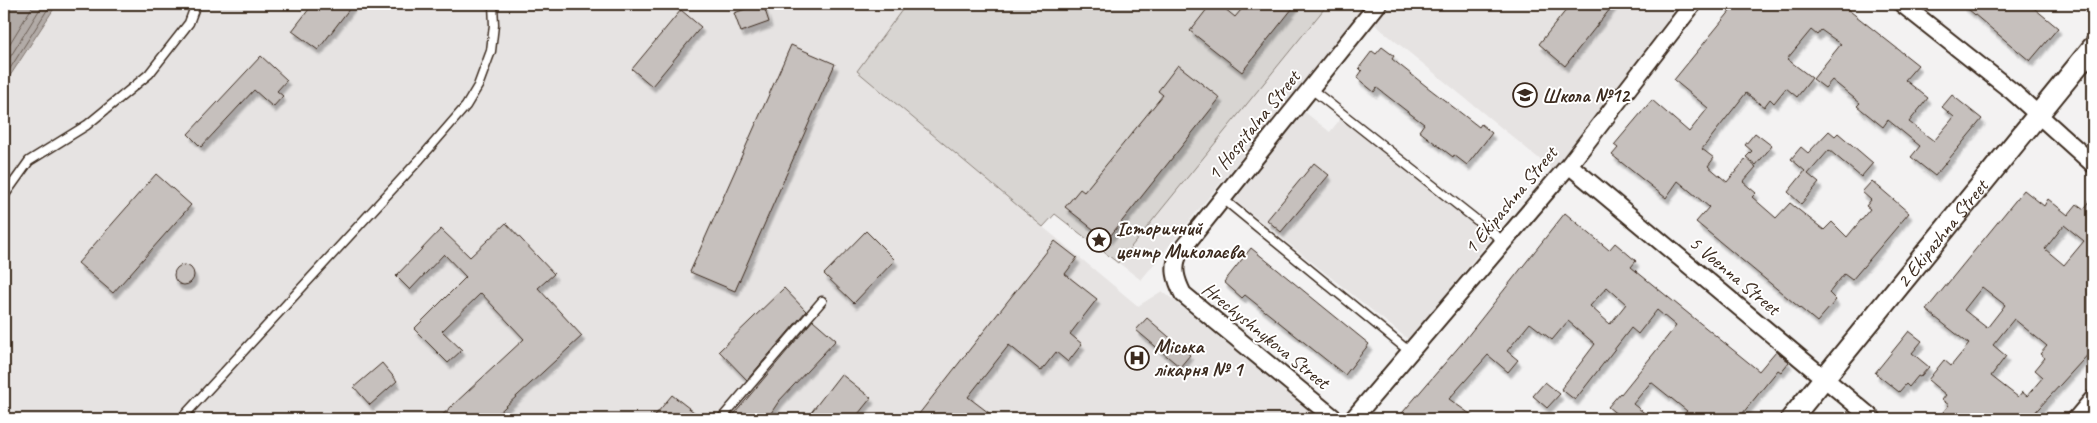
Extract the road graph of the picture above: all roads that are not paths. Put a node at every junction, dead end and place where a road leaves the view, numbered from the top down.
1 (196, 4) edge
2 (493, 4) edge
3 (1378, 4) edge
4 (1694, 4) edge
5 (1902, 4) edge
6 (2093, 47) edge
7 (1310, 88) junction
8 (2038, 115) junction
9 (2093, 164) edge
10 (1569, 165) junction
11 (4, 196) edge
12 (1222, 198) junction
13 (1503, 241) junction
14 (1176, 278) joint
15 (822, 302) dead end
16 (1411, 353) junction
17 (1825, 378) junction
18 (2093, 399) edge
19 (181, 419) edge
20 (720, 419) edge
21 (1335, 419) edge
22 (1353, 419) edge
23 (1790, 419) edge
24 (1873, 419) edge
25 (2076, 419) edge

1 - 11 lane
2 - 19 lane
3 - 7 street, 1 Hospitalna Street
4 - 10 street, 1 Ekipashna Street
5 - 8 street
6 - 8 street, 2 Ekipazhna Street
7 - 12 street, 1 Hospitalna Street
7 - 13 lane
8 - 9 street
8 - 17 street, 2 Ekipazhna Street
10 - 13 street, 1 Ekipashna Street
10 - 17 street, 5 Voenna Street
12 - 14 street, 1 Hospitalna Street
12 - 16 lane
13 - 16 street, 1 Ekipashna Street
14 - 21 street, Hrechyshnykova Street
15 - 20 lane
16 - 22 street, 1 Ekipashna Street
17 - 23 street, 2 Ekipazhna Street
17 - 24 street, 5 Voenna Street
18 - 25 street

